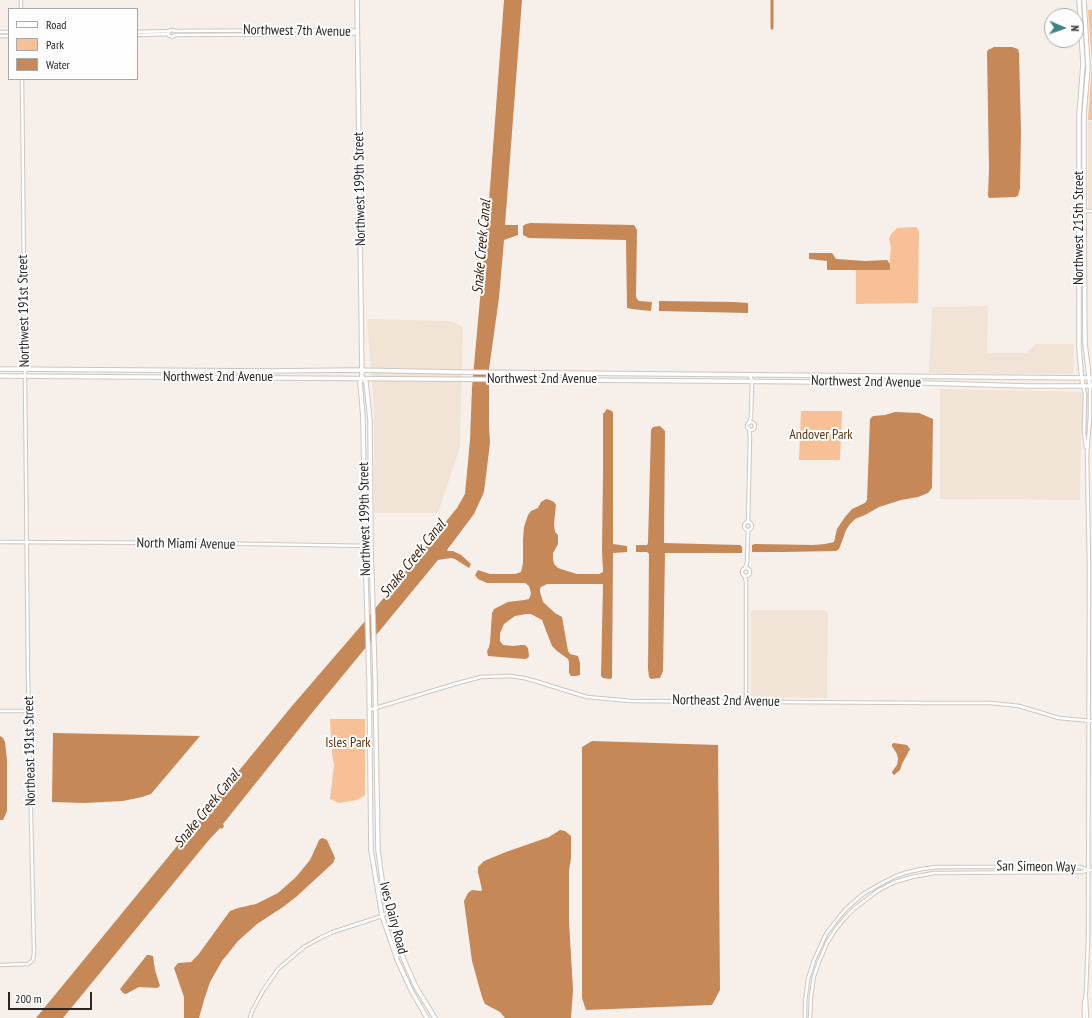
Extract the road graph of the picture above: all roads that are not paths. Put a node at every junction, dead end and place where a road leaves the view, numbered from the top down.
1 (357, 0) edge
2 (1079, 0) edge
3 (1084, 0) edge
4 (175, 31) junction
5 (138, 32) edge
6 (357, 32) junction
7 (168, 33) junction
8 (138, 35) edge
9 (175, 35) junction
10 (22, 80) edge
11 (1079, 211) junction
12 (1084, 211) junction
13 (1092, 211) edge
14 (1079, 308) junction
15 (1085, 308) junction
16 (0, 369) edge
17 (24, 369) junction
18 (362, 370) junction
19 (752, 375) junction
20 (0, 376) edge
21 (25, 376) junction
22 (362, 378) junction
23 (1082, 378) junction
24 (1090, 378) edge
25 (752, 381) junction
26 (1083, 386) junction
27 (1091, 386) edge
28 (751, 417) junction
29 (749, 422) junction
30 (753, 423) junction
31 (749, 429) junction
32 (753, 429) junction
33 (750, 435) junction
34 (1087, 455) junction
35 (748, 522) junction
36 (748, 530) junction
37 (0, 542) edge
38 (26, 542) junction
39 (364, 546) junction
40 (371, 546) junction
41 (747, 563) junction
42 (745, 568) junction
43 (748, 569) junction
44 (744, 575) junction
45 (748, 575) junction
46 (746, 581) junction
47 (746, 702) junction
48 (375, 708) junction
49 (28, 710) junction
50 (369, 710) junction
51 (0, 711) edge
52 (1090, 721) edge
53 (1088, 870) junction
54 (1092, 870) edge
55 (388, 912) junction
56 (382, 916) junction
57 (0, 965) edge
58 (1086, 996) junction
59 (250, 1018) edge
60 (427, 1018) edge
61 (435, 1018) edge
62 (805, 1018) edge
63 (810, 1018) edge
64 (1084, 1018) edge
65 (1087, 1018) edge

1 - 6 main road, Northwest 199th Street
2 - 11 main road, Northwest 215th Street
3 - 12 main road, Northwest 215th Street
4 - 6 street, Northwest 7th Avenue
4 - 7 street, Northwest 7th Avenue
4 - 9 street
5 - 7 street, Northwest 7th Avenue
6 - 9 street, Northwest 7th Avenue
6 - 18 main road, Northwest 199th Street
7 - 8 street, Northwest 7th Avenue
7 - 9 street, Northwest 7th Avenue
10 - 17 street, Northwest 191st Street
11 - 12 street
11 - 14 main road, Northwest 215th Street
12 - 13 street
12 - 15 main road, Northwest 215th Street
14 - 15 main road
14 - 23 main road, Northwest 215th Street
15 - 24 main road, Northwest 215th Street
16 - 17 main road, Northwest 2nd Avenue
17 - 18 main road, Northwest 2nd Avenue
17 - 21 street, Northwest 191st Street
18 - 19 main road, Northwest 2nd Avenue
18 - 22 main road, Northwest 199th Street
19 - 23 main road, Northwest 2nd Avenue
19 - 25 street
20 - 21 main road, Northwest 2nd Avenue
21 - 22 main road, Northwest 2nd Avenue
21 - 38 street, Northwest 191st Street
22 - 25 main road, Northwest 2nd Avenue
22 - 39 main road, Northwest 199th Street
22 - 40 main road, Northwest 199th Street
23 - 24 main road, Northwest 2nd Avenue
23 - 26 main road, Northwest 215th Street
24 - 27 main road, Northwest 215th Street
25 - 26 main road, Northwest 2nd Avenue
25 - 28 street
26 - 27 main road, Northwest 2nd Avenue
26 - 34 street, Northwest 215th Street
27 - 34 street, Northwest 215th Street
28 - 29 street
28 - 30 street
29 - 30 street
29 - 31 street
30 - 32 street
31 - 32 street
31 - 33 street
32 - 33 street
33 - 35 street
34 - 52 street, Northwest 215th Street
35 - 36 street
35 - 36 street
36 - 41 street
37 - 38 street, North Miami Avenue
38 - 39 street, North Miami Avenue
38 - 49 street, Northeast 191st Street
39 - 40 street, North Miami Avenue
39 - 50 main road, Northwest 199th Street
40 - 48 main road, Northwest 199th Street
41 - 42 street
41 - 43 street
42 - 43 street
42 - 44 street
43 - 45 street
44 - 45 street
44 - 46 street
45 - 46 street
46 - 47 street
47 - 48 street, Northeast 2nd Avenue
47 - 52 street, Northeast 2nd Avenue
48 - 50 street, Northeast 2nd Avenue
48 - 55 main road, Ives Dairy Road
49 - 51 street
49 - 57 street, Northeast 191st Street
50 - 56 main road, Ives Dairy Road
52 - 53 street, Northwest 215th Street
53 - 54 street
53 - 58 street, Northwest 215th Street
53 - 62 street, San Simeon Way
53 - 63 street, San Simeon Way
55 - 56 street
55 - 61 main road, Ives Dairy Road
56 - 59 street
56 - 60 main road, Ives Dairy Road
58 - 64 street
58 - 65 street

